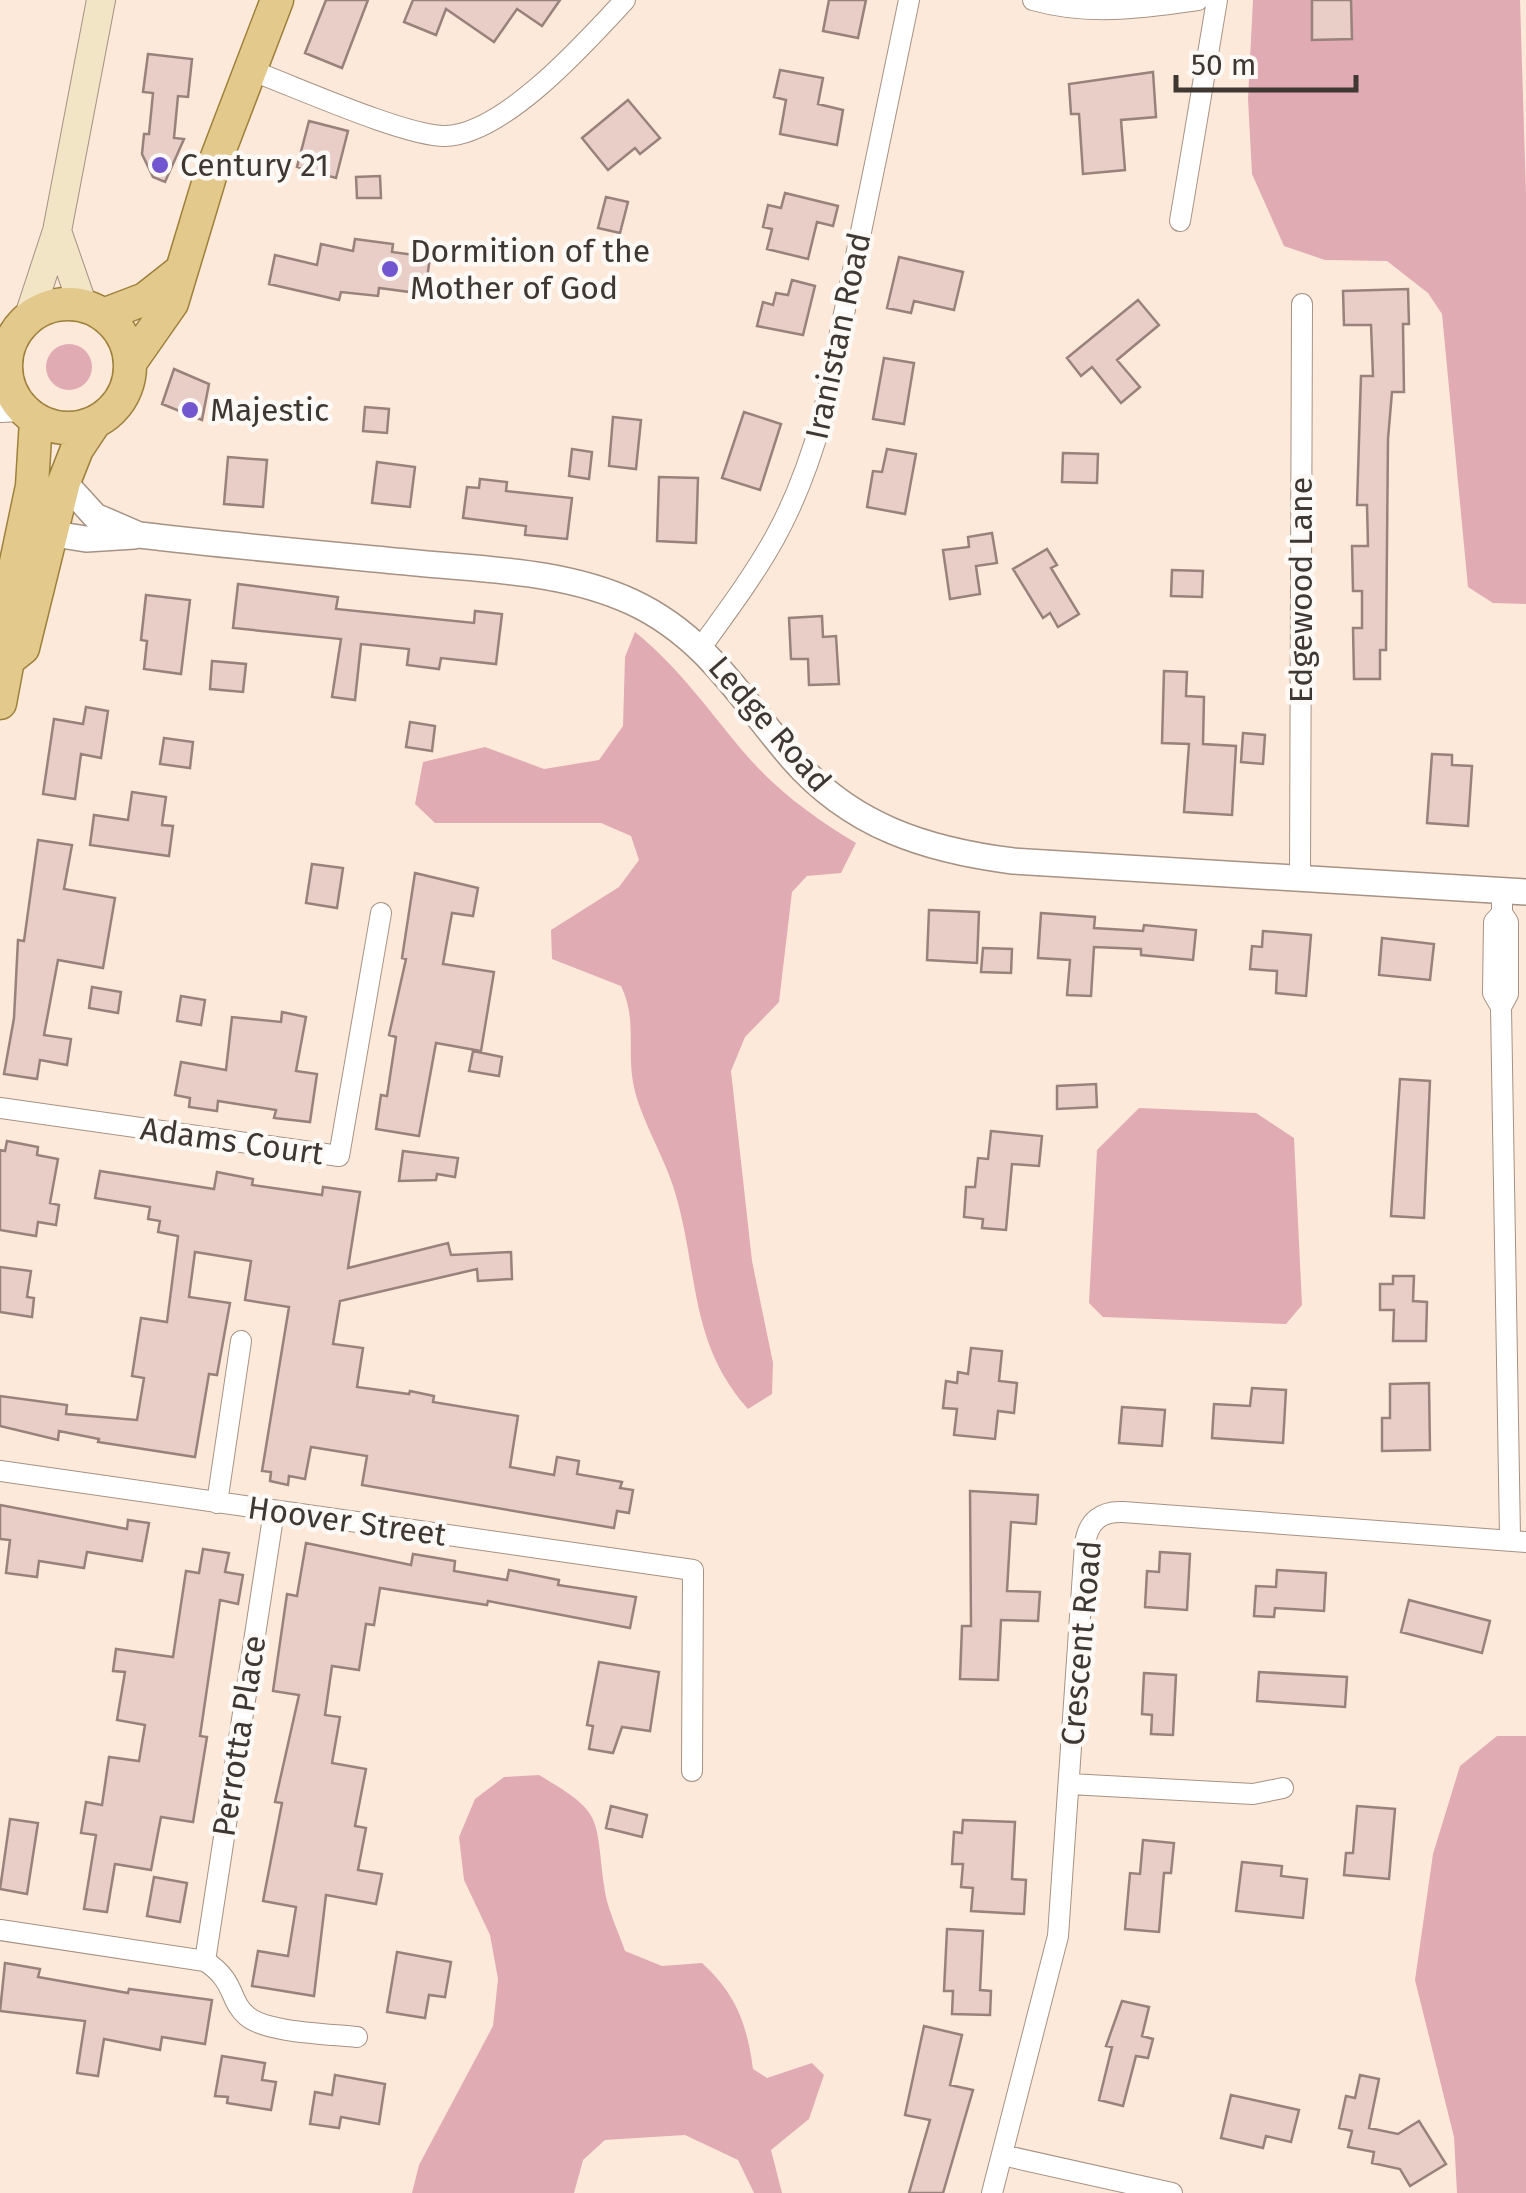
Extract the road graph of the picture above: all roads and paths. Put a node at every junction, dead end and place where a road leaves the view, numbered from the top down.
1 (101, 0) edge
2 (277, 0) edge
3 (625, 0) edge
4 (909, 0) edge
5 (1033, 0) edge
6 (1198, 0) edge
7 (1217, 0) edge
8 (250, 70) junction
9 (1180, 221) dead end
10 (57, 231) junction
11 (178, 272) junction
12 (1302, 304) dead end
13 (93, 310) junction
14 (28, 316) junction
15 (130, 363) junction
16 (3, 364) edge
17 (20, 415) edge
18 (94, 422) junction
19 (64, 482) junction
20 (38, 532) junction
21 (139, 535) junction
22 (702, 646) junction
23 (2, 665) edge
24 (1300, 877) junction
25 (1510, 899) edge
26 (380, 914) dead end
27 (0, 1108) edge
28 (241, 1341) dead end
29 (0, 1471) edge
30 (217, 1503) junction
31 (274, 1511) junction
32 (1518, 1540) edge
33 (692, 1771) dead end
34 (1070, 1784) junction
35 (1283, 1788) dead end
36 (0, 1930) edge
37 (205, 1960) junction
38 (357, 2037) dead end
39 (1002, 2155) junction
40 (992, 2193) edge
41 (1172, 2193) edge

1 - 10 main road
2 - 8 main road
3 - 8 street
4 - 22 street, Iranistan Road
5 - 6 street
7 - 9 street
8 - 11 main road
10 - 13 main road
10 - 14 main road
11 - 13 main road
11 - 15 main road
12 - 24 street, Edgewood Lane
13 - 14 main road
13 - 15 main road
14 - 16 main road
15 - 18 main road
16 - 17 main road
17 - 18 main road
17 - 20 main road
18 - 19 main road
19 - 20 main road
19 - 21 street, Ledge Road
20 - 21 street, Ledge Road
20 - 23 main road
21 - 22 street, Ledge Road
22 - 24 street, Ledge Road
24 - 25 street, Ledge Road
25 - 32 street
26 - 27 street, Adams Court
28 - 30 street
29 - 30 street, Hoover Street
30 - 31 street, Hoover Street
31 - 33 street, Hoover Street
31 - 37 street, Perrotta Place
32 - 34 street, Crescent Road
34 - 35 street
34 - 39 street, Crescent Road
36 - 37 street
37 - 38 street
39 - 40 street, Crescent Road
39 - 41 street

